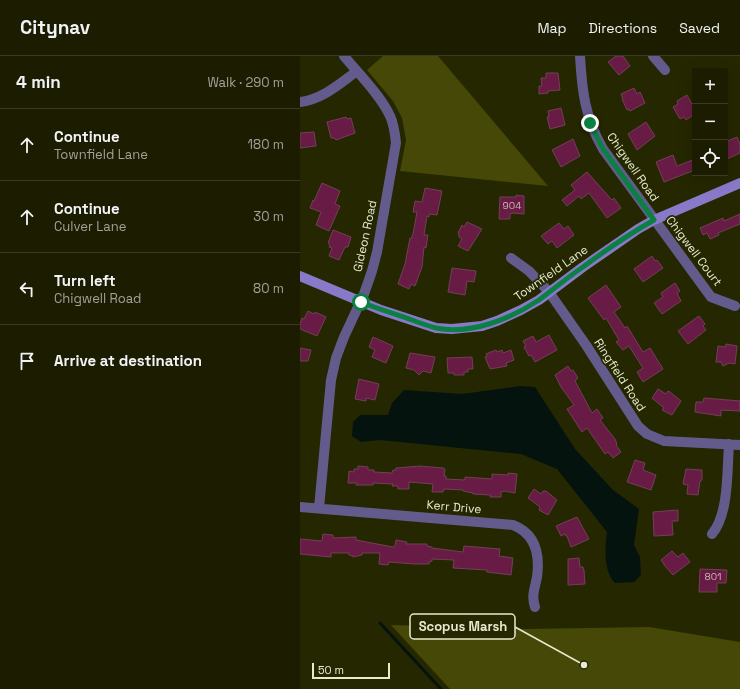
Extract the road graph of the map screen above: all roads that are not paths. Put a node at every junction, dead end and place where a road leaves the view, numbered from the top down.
1 (344, 56) edge
2 (580, 56) edge
3 (653, 56) edge
4 (665, 70) dead end
5 (357, 71) junction
6 (300, 102) edge
7 (740, 183) edge
8 (654, 220) junction
9 (511, 258) dead end
10 (300, 276) edge
11 (549, 292) junction
12 (361, 302) junction
13 (735, 306) dead end
14 (728, 444) junction
15 (740, 445) edge
16 (300, 507) edge
17 (319, 508) junction
18 (712, 534) dead end
19 (535, 607) dead end

1 - 5 street, Gideon Road
2 - 8 street, Chigwell Road
3 - 4 street
5 - 6 street
5 - 12 street, Gideon Road
7 - 8 street, Townfield Lane
8 - 11 street, Townfield Lane
8 - 13 street, Chigwell Court
9 - 11 street, Ringfield Road
10 - 12 street, Townfield Lane
11 - 12 street, Townfield Lane
11 - 14 street, Ringfield Road
12 - 17 street, Gideon Road
14 - 15 street, Ringfield Road
14 - 18 street
16 - 17 street, Kerr Drive
17 - 19 street, Kerr Drive

